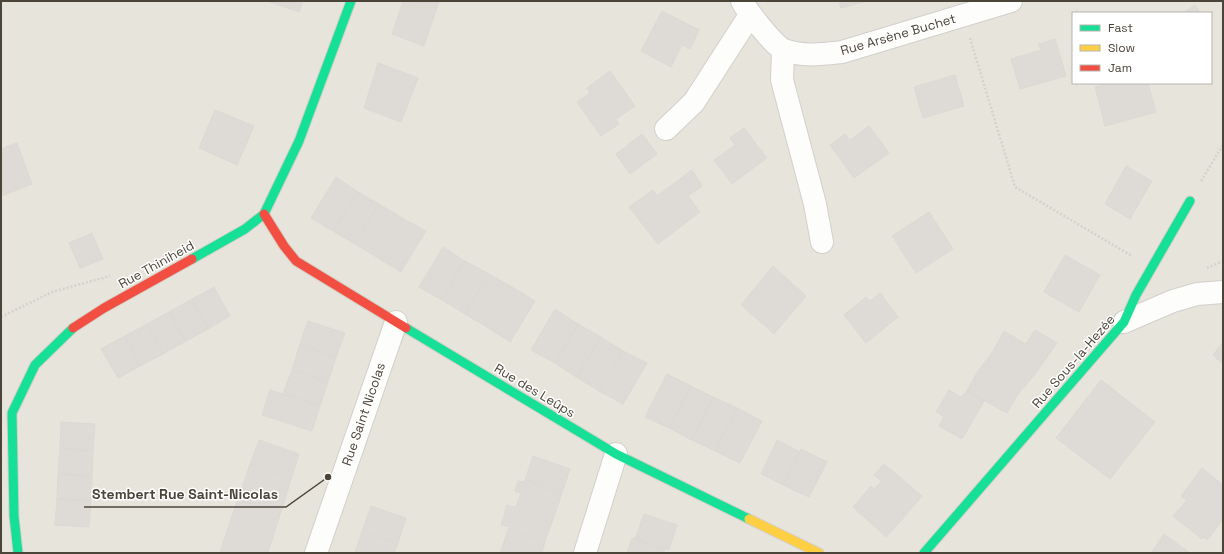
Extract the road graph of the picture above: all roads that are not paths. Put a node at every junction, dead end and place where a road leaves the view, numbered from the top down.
1 (351, 1) edge
2 (1011, 1) edge
3 (746, 8) edge
4 (783, 50) junction
5 (666, 129) dead end
6 (1190, 201) road end
7 (264, 214) junction
8 (822, 242) dead end
9 (1223, 292) edge
10 (396, 322) junction
11 (1124, 322) junction
12 (616, 454) junction
13 (18, 553) edge
14 (316, 553) edge
15 (585, 553) edge
16 (819, 553) edge
17 (924, 553) edge

1 - 7 street, Rue Thiniheid
2 - 4 street, Rue Arsène Buchet
3 - 4 street
3 - 5 street
4 - 8 street
6 - 11 street, Rue Sous-la-Hezée
7 - 10 street, Rue des Leûps
7 - 13 street, Rue Thiniheid
9 - 11 street
10 - 12 street, Rue des Leûps
10 - 14 street, Rue Saint Nicolas
11 - 17 street, Rue Sous-la-Hezée
12 - 15 street
12 - 16 street, Rue des Leûps

